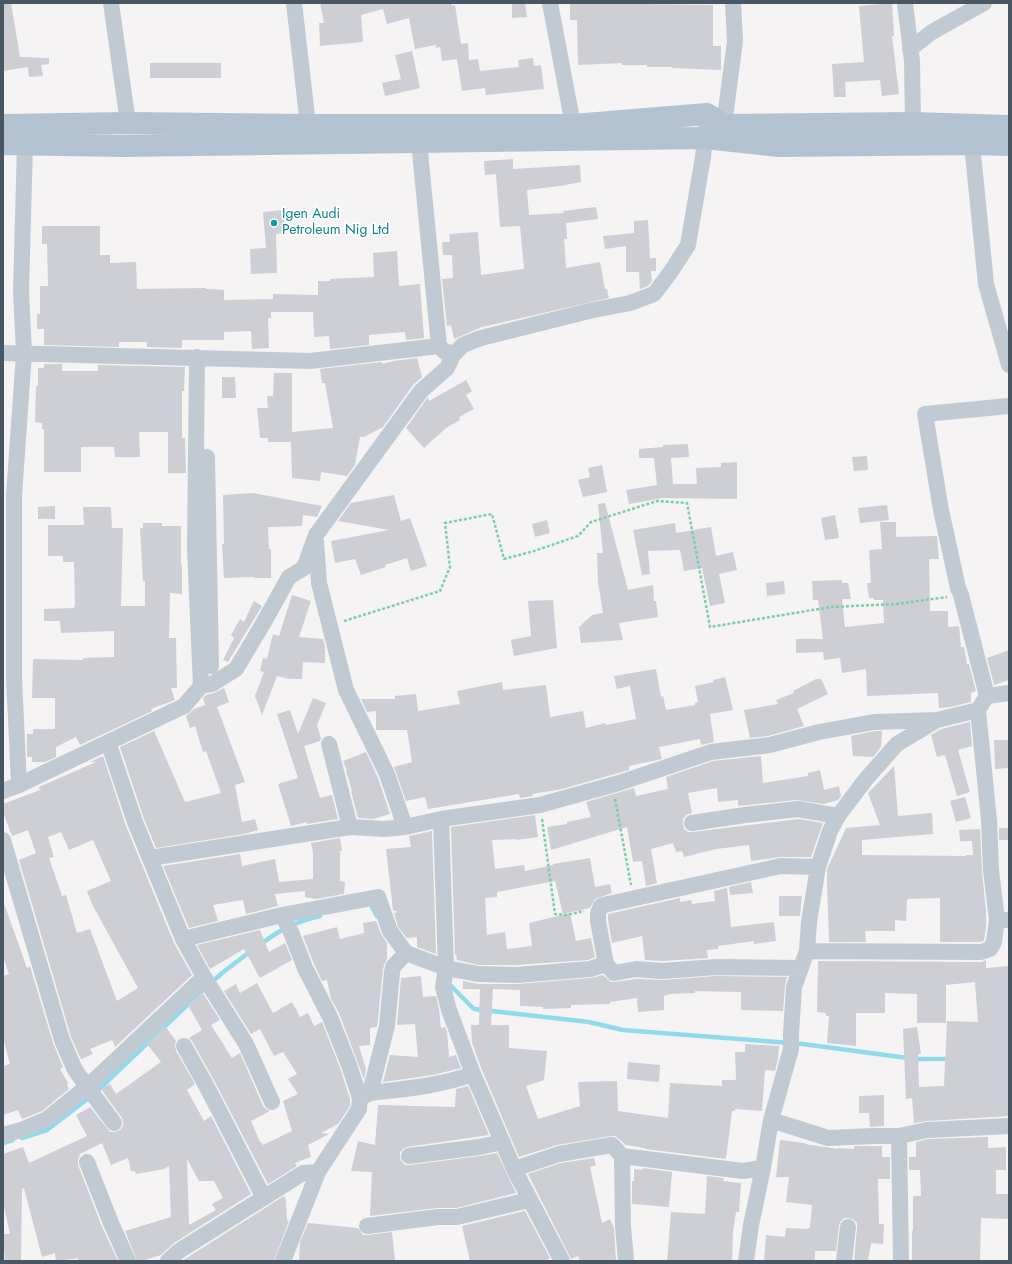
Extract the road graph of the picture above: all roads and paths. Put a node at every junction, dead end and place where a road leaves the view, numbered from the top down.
1 (111, 3) edge
2 (294, 3) edge
3 (550, 3) edge
4 (733, 3) edge
5 (905, 3) edge
6 (984, 3) edge
7 (910, 49) junction
8 (715, 119) junction
9 (128, 123) junction
10 (913, 123) junction
11 (3, 125) edge
12 (308, 125) junction
13 (573, 125) junction
14 (1009, 126) edge
15 (705, 138) junction
16 (419, 142) junction
17 (3, 144) edge
18 (25, 144) junction
19 (972, 144) junction
20 (1009, 145) edge
21 (439, 346) junction
22 (458, 349) junction
23 (3, 353) edge
24 (24, 353) junction
25 (201, 358) junction
26 (1009, 365) edge
27 (1009, 406) edge
28 (316, 535) junction
29 (961, 595) junction
30 (330, 625) junction
31 (206, 685) junction
32 (1009, 693) edge
33 (987, 696) junction
34 (978, 710) junction
35 (937, 720) junction
36 (108, 742) junction
37 (329, 744) dead end
38 (19, 785) junction
39 (612, 785) junction
40 (3, 790) edge
41 (540, 805) junction
42 (838, 816) junction
43 (441, 819) junction
44 (692, 823) dead end
45 (350, 827) junction
46 (405, 827) junction
47 (3, 840) edge
48 (150, 858) junction
49 (818, 867) junction
50 (633, 898) junction
51 (601, 906) junction
52 (1003, 920) edge
53 (286, 922) junction
54 (183, 939) junction
55 (807, 951) junction
56 (406, 953) junction
57 (606, 964) junction
58 (446, 968) junction
59 (801, 968) junction
60 (208, 982) junction
61 (184, 1046) dead end
62 (473, 1074) junction
63 (88, 1086) junction
64 (365, 1096) junction
65 (272, 1102) dead end
66 (771, 1120) junction
67 (114, 1123) dead end
68 (1009, 1126) edge
69 (3, 1135) edge
70 (899, 1136) junction
71 (503, 1142) junction
72 (409, 1156) dead end
73 (622, 1156) junction
74 (87, 1162) dead end
75 (763, 1168) junction
76 (514, 1169) junction
77 (318, 1172) junction
78 (264, 1198) junction
79 (529, 1200) junction
80 (367, 1226) dead end
81 (848, 1227) dead end
82 (559, 1260) edge
83 (128, 1261) edge
84 (168, 1261) edge
85 (283, 1261) edge
86 (626, 1261) edge
87 (746, 1261) edge
88 (844, 1261) edge
89 (901, 1261) edge

1 - 9 street
2 - 12 street
3 - 13 street
4 - 8 street
5 - 7 street
6 - 7 street
7 - 10 street
8 - 10 main road
8 - 13 main road
8 - 15 street
9 - 11 main road
9 - 12 main road
10 - 14 main road
12 - 13 main road
15 - 16 main road
15 - 19 main road
15 - 22 street
16 - 18 main road
16 - 21 street
17 - 18 main road
18 - 24 street
19 - 20 main road
19 - 26 street
21 - 22 street
21 - 25 street
22 - 28 street
23 - 24 street
24 - 25 street
24 - 38 street
25 - 31 street
27 - 29 street
28 - 30 street
28 - 31 street
29 - 30 path
29 - 33 street
30 - 46 street
31 - 36 street
32 - 33 street
33 - 34 street
34 - 35 street
34 - 52 street
35 - 39 street
35 - 42 street
36 - 38 street
36 - 48 street
37 - 45 street
38 - 40 street
39 - 41 street
39 - 50 path
41 - 43 street
41 - 51 path
42 - 44 street
42 - 49 street
43 - 46 street
43 - 58 street
45 - 46 street
45 - 48 street
47 - 63 street
48 - 54 street
49 - 50 street
49 - 55 street
50 - 51 street
51 - 57 street
52 - 55 street
53 - 54 street
53 - 56 street
53 - 64 street
54 - 60 street
55 - 59 street
56 - 58 street
56 - 64 street
57 - 58 street
57 - 59 street
58 - 62 street
59 - 66 street
60 - 63 street
60 - 65 street
61 - 78 street
62 - 64 street
62 - 71 street
63 - 67 street
63 - 69 street
64 - 77 street
66 - 70 street
66 - 75 street
68 - 70 street
70 - 89 street
71 - 72 street
71 - 76 street
73 - 75 street
73 - 76 street
73 - 86 street
74 - 83 street
75 - 87 street
76 - 79 street
77 - 78 street
77 - 85 street
78 - 84 street
79 - 80 street
79 - 82 street
81 - 88 street

